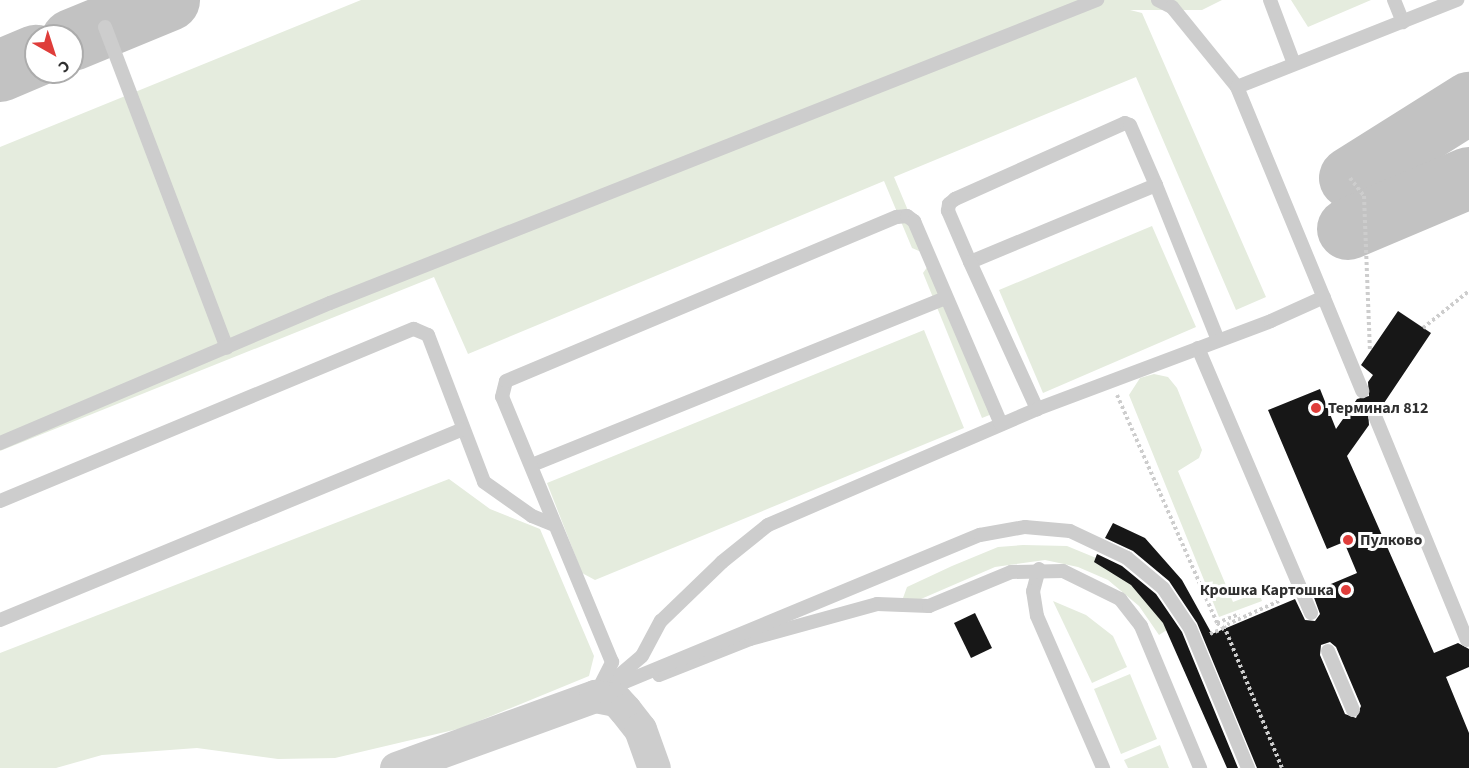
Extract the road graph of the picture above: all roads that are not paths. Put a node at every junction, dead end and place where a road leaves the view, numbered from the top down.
1 (1097, 0) edge
2 (1158, 0) edge
3 (1270, 0) edge
4 (1394, 0) edge
5 (1457, 0) edge
6 (1403, 21) junction
7 (105, 27) dead end
8 (1294, 64) junction
9 (1237, 87) junction
10 (1156, 185) junction
11 (970, 262) junction
12 (1324, 297) junction
13 (946, 298) junction
14 (1218, 340) junction
15 (227, 348) junction
16 (1198, 348) junction
17 (1362, 391) dead end
18 (1037, 409) junction
19 (1375, 416) dead end
20 (1001, 424) junction
21 (461, 430) junction
22 (0, 443) edge
23 (532, 465) junction
24 (0, 501) edge
25 (554, 525) junction
26 (1039, 569) junction
27 (1311, 613) dead end
28 (0, 620) edge
29 (1467, 640) dead end
30 (1328, 651) dead end
31 (595, 696) junction
32 (1353, 710) dead end
33 (396, 768) edge
34 (654, 768) edge
35 (1103, 768) edge
36 (1200, 768) edge
37 (1248, 768) edge

1 - 15 lane
2 - 9 lane
3 - 8 lane
4 - 6 lane
5 - 6 lane
6 - 8 lane
7 - 15 lane
8 - 9 lane
9 - 12 lane
10 - 11 lane
10 - 11 lane
10 - 14 lane
11 - 18 lane
12 - 14 lane
12 - 17 lane
13 - 20 lane
13 - 23 lane
13 - 23 lane
14 - 16 lane
15 - 22 lane
16 - 18 lane
16 - 27 lane
18 - 20 lane
19 - 29 lane
20 - 31 lane
21 - 24 lane
21 - 25 lane
21 - 28 lane
23 - 25 lane
25 - 31 lane
26 - 31 lane
26 - 35 lane
26 - 36 lane
30 - 32 lane
31 - 33 street
31 - 34 street
31 - 37 lane

